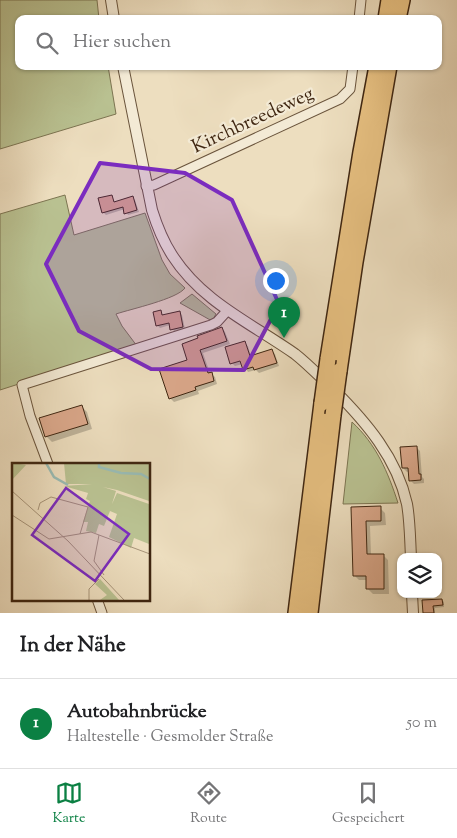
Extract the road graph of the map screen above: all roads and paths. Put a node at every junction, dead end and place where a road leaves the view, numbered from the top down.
1 (110, 0) edge
2 (362, 0) edge
3 (389, 0) edge
4 (402, 0) edge
5 (113, 15) edge
6 (360, 15) edge
7 (387, 15) edge
8 (399, 15) edge
9 (124, 70) edge
10 (352, 70) edge
11 (376, 70) edge
12 (388, 70) edge
13 (146, 186) junction
14 (228, 312) junction
15 (48, 463) edge
16 (411, 553) edge
17 (412, 598) edge
18 (97, 600) edge
19 (102, 613) edge
20 (296, 613) edge
21 (310, 613) edge
22 (413, 613) edge

1 - 5 street
2 - 6 street
3 - 7 highway
4 - 8 highway
9 - 13 street
10 - 13 street, Kirchbreedeweg
11 - 20 highway, bridge
12 - 21 highway, bridge
13 - 14 street
14 - 15 street
14 - 16 street
17 - 22 street
18 - 19 street

